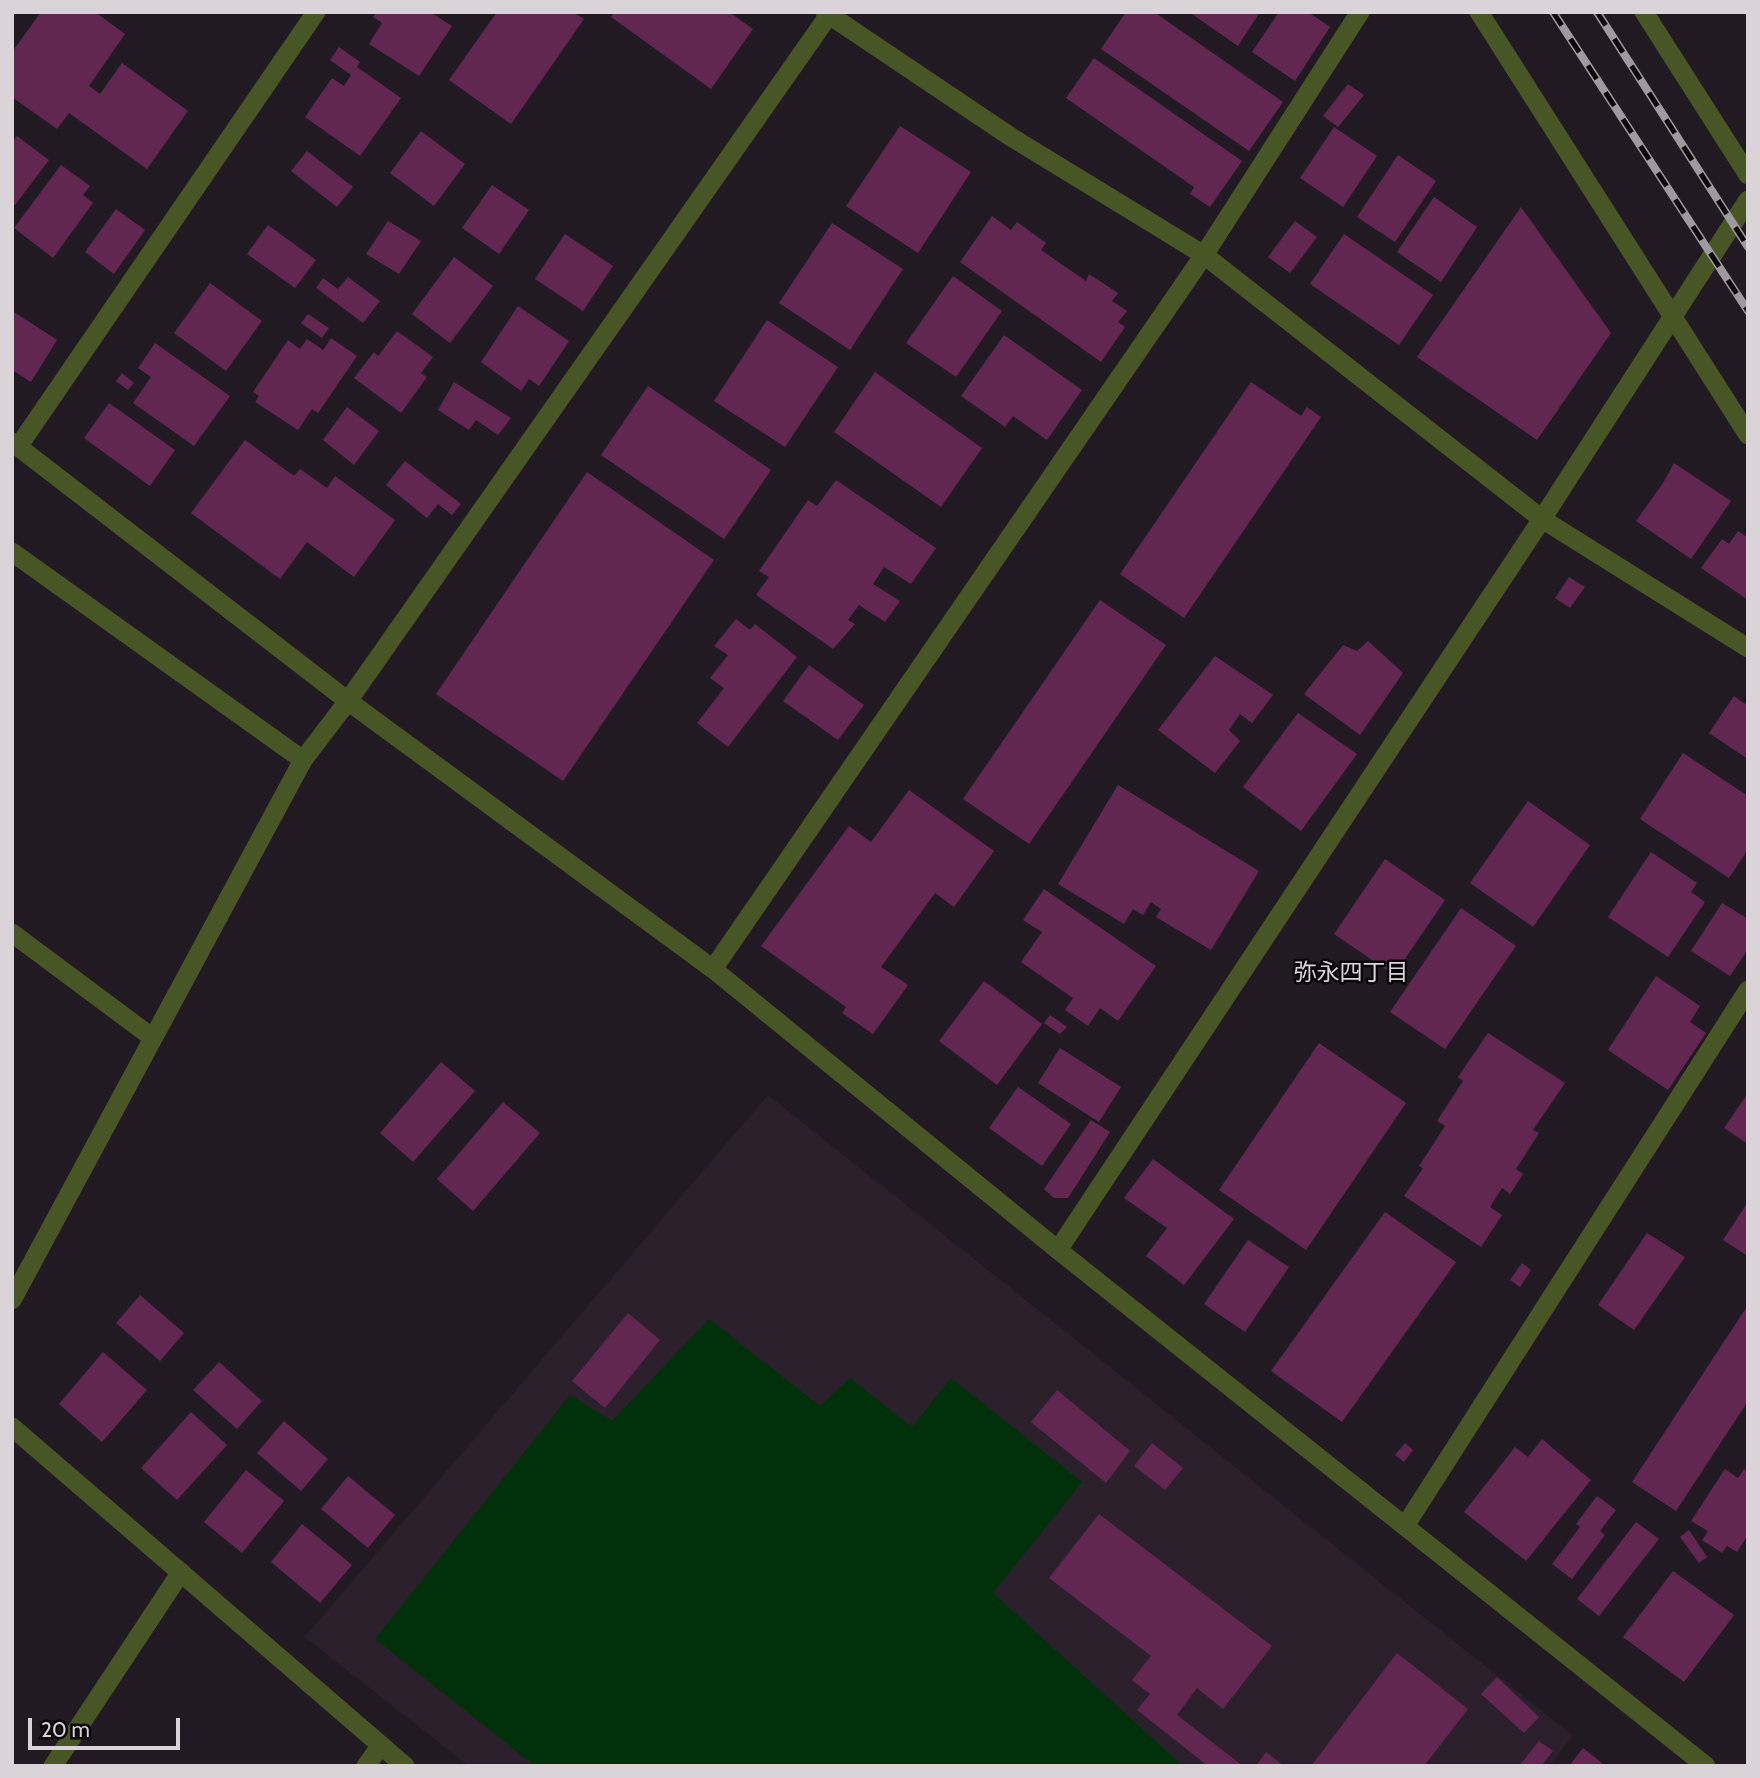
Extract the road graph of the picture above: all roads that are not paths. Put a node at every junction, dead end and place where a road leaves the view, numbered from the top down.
1 (316, 12) edge
2 (1360, 12) edge
3 (1479, 12) edge
4 (1644, 12) edge
5 (828, 13) edge
6 (1748, 174) edge
7 (1748, 200) edge
8 (1203, 255) junction
9 (1673, 317) junction
10 (1748, 435) edge
11 (15, 444) edge
12 (1542, 519) junction
13 (12, 552) edge
14 (1748, 649) edge
15 (348, 701) junction
16 (303, 760) junction
17 (12, 933) edge
18 (713, 969) junction
19 (1748, 990) edge
20 (153, 1038) junction
21 (1058, 1250) junction
22 (15, 1290) edge
23 (12, 1427) edge
24 (1405, 1526) junction
25 (181, 1572) junction
26 (380, 1745) junction
27 (53, 1766) edge
28 (366, 1766) edge
29 (405, 1766) edge
30 (1706, 1766) edge

1 - 11 street
2 - 8 street
3 - 9 street
4 - 6 street
5 - 8 street
5 - 15 street
7 - 9 street
8 - 12 street
8 - 18 street
9 - 10 street
9 - 12 street
11 - 15 street
12 - 14 street
12 - 21 street
13 - 16 street
15 - 16 street
15 - 18 street
16 - 20 street
17 - 20 street
18 - 21 street
19 - 24 street
20 - 22 street
21 - 24 street
23 - 25 street
24 - 30 street
25 - 26 street
25 - 27 street
26 - 28 street
26 - 29 street

